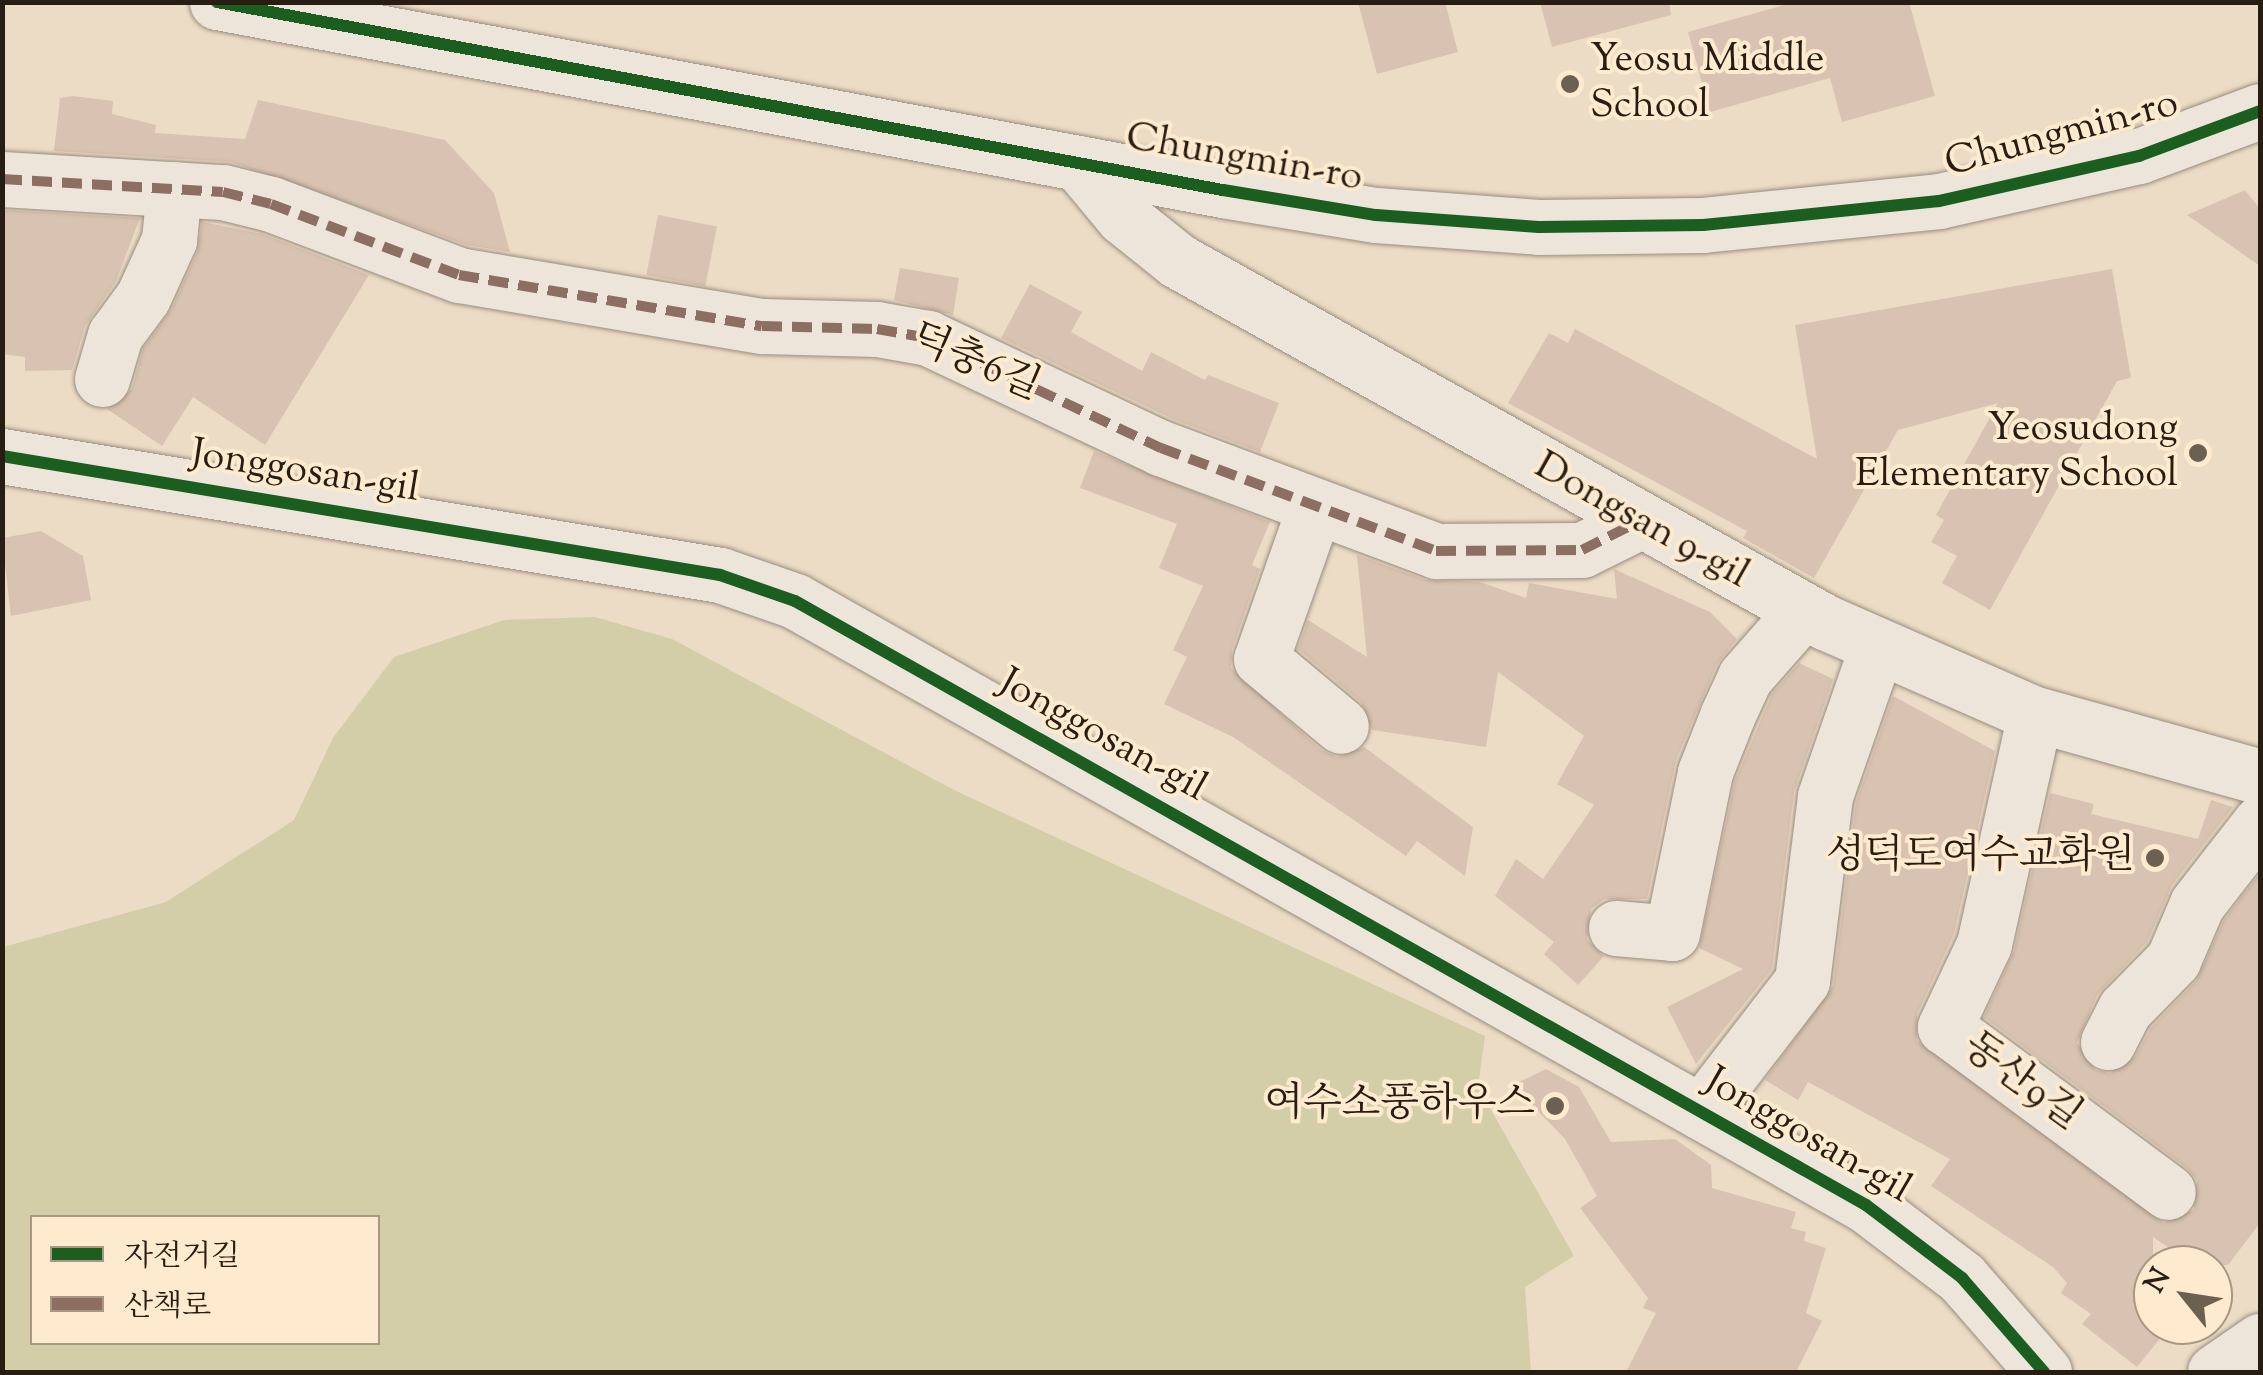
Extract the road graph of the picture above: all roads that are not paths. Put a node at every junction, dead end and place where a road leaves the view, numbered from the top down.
1 (217, 2) edge
2 (304, 10) edge
3 (2260, 111) edge
4 (1078, 163) junction
5 (2, 179) edge
6 (174, 189) junction
7 (102, 379) dead end
8 (2, 456) edge
9 (1314, 506) junction
10 (1638, 522) junction
11 (1803, 611) junction
12 (1877, 647) junction
13 (2036, 714) junction
14 (1341, 726) dead end
15 (2260, 777) edge
16 (2260, 823) edge
17 (1616, 928) dead end
18 (2108, 1042) dead end
19 (1702, 1112) junction
20 (2168, 1192) dead end
21 (2260, 1341) edge
22 (2044, 1372) edge
23 (2215, 1372) edge

1 - 2 street, Chungmin-ro
2 - 4 street, Chungmin-ro
3 - 4 street, Chungmin-ro
4 - 10 street, Dongsan 9-gil
5 - 6 street, 덕충6길
6 - 7 street
6 - 9 street, 덕충6길
8 - 19 street, Jonggosan-gil
9 - 10 street, 덕충6길
9 - 14 street
10 - 11 street, Dongsan 9-gil
11 - 12 street, Dongsan 9-gil
11 - 17 street
12 - 13 street, Dongsan 9-gil
12 - 19 street
13 - 15 street, Dongsan 9-gil
13 - 20 street, 동산9길
16 - 18 street
19 - 22 street, Jonggosan-gil
21 - 23 street

